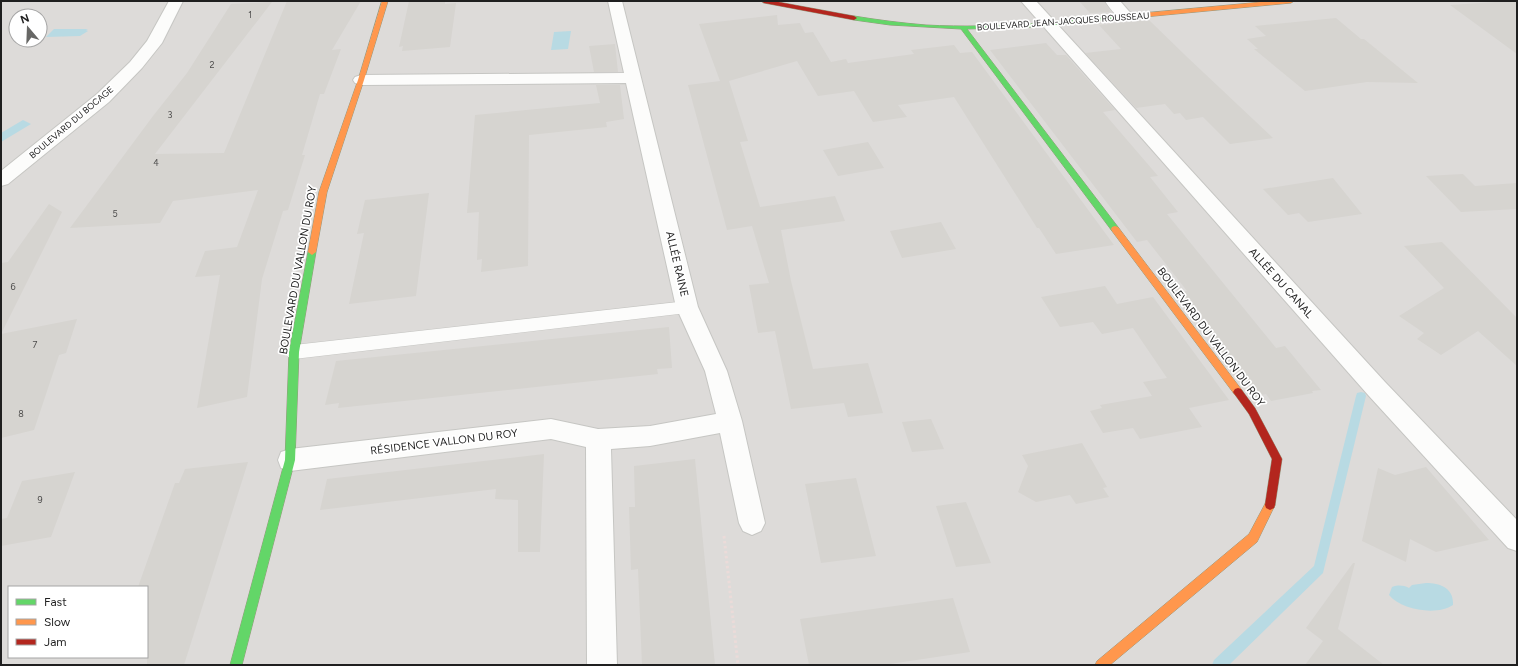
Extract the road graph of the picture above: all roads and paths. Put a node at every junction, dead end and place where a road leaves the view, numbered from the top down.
1 (176, 1) edge
2 (385, 1) edge
3 (615, 1) edge
4 (764, 1) edge
5 (1028, 1) edge
6 (1112, 1) edge
7 (1291, 1) edge
8 (1127, 17) junction
9 (1048, 23) junction
10 (963, 28) junction
11 (632, 78) junction
12 (361, 80) junction
13 (1, 180) edge
14 (687, 307) junction
15 (294, 352) junction
16 (730, 421) junction
17 (598, 439) junction
18 (290, 460) junction
19 (747, 494) junction
20 (752, 523) dead end
21 (1517, 539) edge
22 (236, 665) edge
23 (602, 665) edge
24 (738, 665) edge
25 (1101, 665) edge

1 - 13 street, BOULEVARD DU BOCAGE
2 - 12 street, BOULEVARD DU VALLON DU ROY
3 - 11 street, ALLÉE RAINE
4 - 10 street, BOULEVARD JEAN-JACQUES ROUSSEAU
5 - 9 street, ALLÉE DU CANAL
6 - 8 street
7 - 8 street, BOULEVARD JEAN-JACQUES ROUSSEAU
8 - 9 street, BOULEVARD JEAN-JACQUES ROUSSEAU
9 - 10 street, BOULEVARD JEAN-JACQUES ROUSSEAU
9 - 21 street, ALLÉE DU CANAL
10 - 25 street, BOULEVARD DU VALLON DU ROY
11 - 12 street
11 - 14 street, ALLÉE RAINE
12 - 15 street, BOULEVARD DU VALLON DU ROY
14 - 15 lane
14 - 16 street, ALLÉE RAINE
15 - 18 street, BOULEVARD DU VALLON DU ROY
16 - 17 street, RÉSIDENCE VALLON DU ROY
16 - 19 street, ALLÉE RAINE
17 - 18 street, RÉSIDENCE VALLON DU ROY
17 - 23 street
18 - 22 street, BOULEVARD DU VALLON DU ROY
19 - 20 street, ALLÉE RAINE
19 - 24 path

